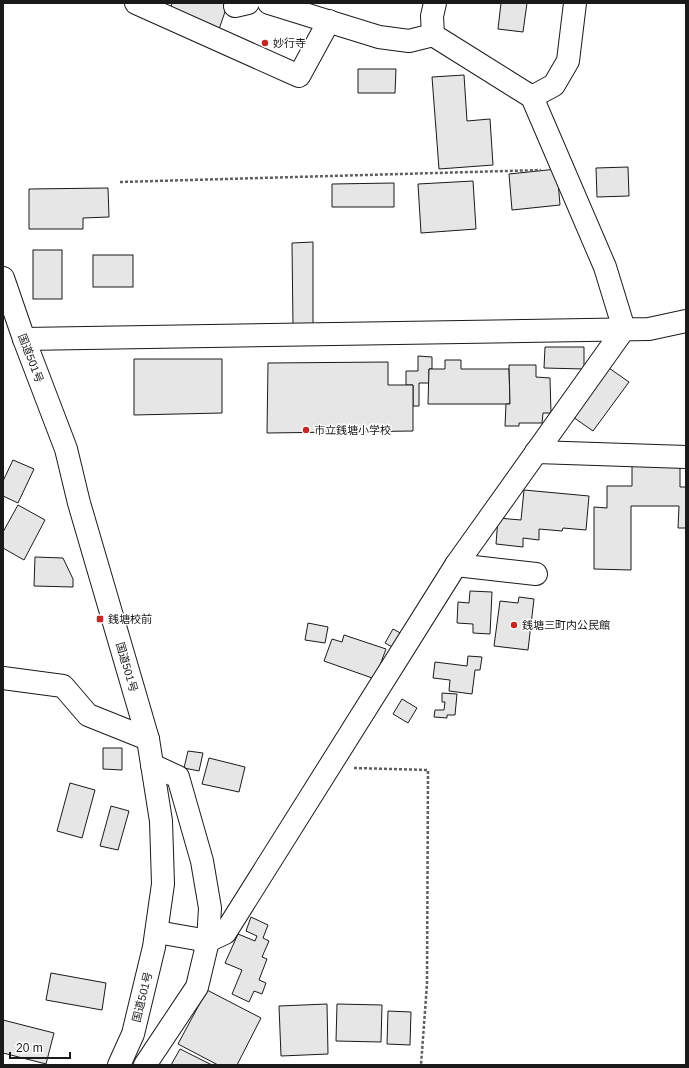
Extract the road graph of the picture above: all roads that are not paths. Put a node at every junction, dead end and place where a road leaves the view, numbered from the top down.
1 (136, 3) edge
2 (269, 3) edge
3 (435, 3) edge
4 (576, 3) edge
5 (329, 21) junction
6 (433, 35) junction
7 (532, 97) junction
8 (3, 278) edge
9 (686, 321) edge
10 (624, 329) junction
11 (24, 339) junction
12 (536, 452) junction
13 (686, 457) edge
14 (456, 565) junction
15 (536, 574) dead end
16 (3, 678) edge
17 (148, 739) junction
18 (152, 765) junction
19 (157, 932) junction
20 (208, 941) junction
21 (119, 1065) edge
22 (145, 1065) edge

1 - 5 main road
2 - 5 main road
3 - 6 main road
4 - 7 main road
5 - 6 main road
6 - 7 main road
7 - 10 main road
8 - 11 main road, 国道501号
9 - 10 main road
10 - 11 main road
10 - 12 main road
11 - 17 main road, 国道501号
12 - 13 main road
12 - 14 main road
14 - 15 main road
14 - 20 main road
16 - 17 main road
17 - 18 main road, 国道501号
18 - 19 main road, 国道501号
18 - 20 main road
19 - 20 main road
19 - 21 main road, 国道501号
20 - 22 main road

